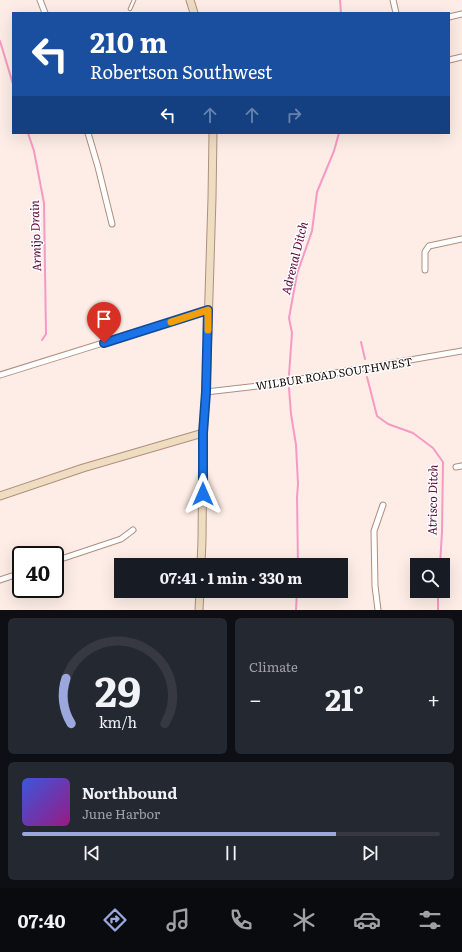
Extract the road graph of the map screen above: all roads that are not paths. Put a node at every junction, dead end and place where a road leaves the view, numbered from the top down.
1 (40, 0) edge
2 (134, 0) edge
3 (190, 0) edge
4 (393, 0) edge
5 (130, 9) dead end
6 (45, 12) edge
7 (194, 12) edge
8 (396, 12) edge
9 (462, 14) edge
10 (450, 17) edge
11 (462, 57) edge
12 (450, 60) edge
13 (88, 134) edge
14 (213, 134) edge
15 (112, 224) dead end
16 (462, 239) edge
17 (425, 270) dead end
18 (208, 310) junction
19 (462, 351) edge
20 (0, 375) edge
21 (206, 392) junction
22 (203, 433) junction
23 (462, 466) edge
24 (456, 467) dead end
25 (0, 496) edge
26 (383, 505) dead end
27 (133, 530) dead end
28 (64, 558) edge
29 (201, 558) edge
30 (12, 576) edge
31 (0, 580) edge
32 (200, 598) edge
33 (199, 610) edge
34 (378, 610) edge

1 - 6 street
2 - 5 lane
3 - 7 street
4 - 8 street
9 - 10 street
11 - 12 street
13 - 15 street
14 - 18 street
16 - 17 street
18 - 20 street
18 - 21 street
19 - 21 street, WILBUR ROAD SOUTHWEST
21 - 22 street
22 - 25 street
22 - 29 street
23 - 24 street
26 - 34 street
27 - 28 street
30 - 31 street
32 - 33 street

